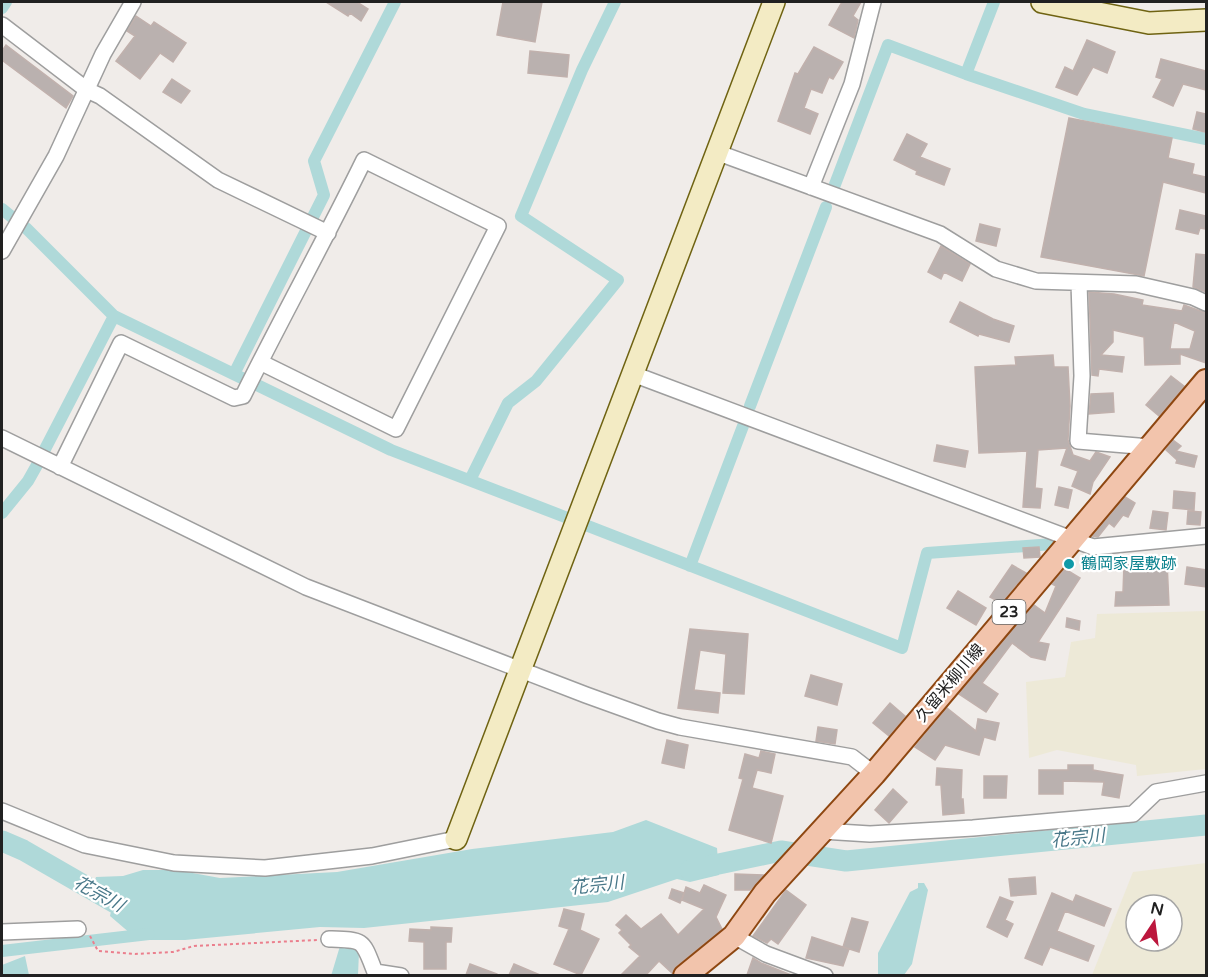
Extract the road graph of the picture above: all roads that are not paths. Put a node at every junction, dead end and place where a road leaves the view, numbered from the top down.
1 (134, 2) edge
2 (774, 2) edge
3 (873, 2) edge
4 (1042, 2) edge
5 (1206, 20) edge
6 (2, 25) edge
7 (87, 90) junction
8 (716, 152) junction
9 (810, 187) junction
10 (328, 233) junction
11 (2, 251) edge
12 (1079, 283) junction
13 (1206, 303) edge
14 (260, 362) junction
15 (633, 374) junction
16 (1206, 381) edge
17 (2, 438) edge
18 (1150, 447) junction
19 (60, 467) junction
20 (1206, 536) edge
21 (1070, 540) junction
22 (520, 669) junction
23 (874, 774) junction
24 (1206, 783) edge
25 (2, 811) edge
26 (816, 837) junction
27 (456, 839) joint
28 (82, 930) road end
29 (2, 932) edge
30 (734, 936) junction
31 (329, 939) road end
32 (401, 975) edge
33 (685, 975) edge
34 (825, 975) edge

1 - 7 street
2 - 8 street
3 - 9 street
4 - 5 street
6 - 7 street
7 - 10 street
7 - 11 street
8 - 9 street
8 - 15 street
9 - 12 street
10 - 14 street
10 - 14 street
12 - 13 street
12 - 18 street
14 - 19 street
15 - 21 street
15 - 22 street
16 - 18 main road, 久留米柳川線 / 23
17 - 19 street
18 - 21 main road, 久留米柳川線 / 23
19 - 22 street
20 - 21 street
21 - 23 main road, 久留米柳川線 / 23
22 - 23 street
22 - 27 street
23 - 26 main road, 久留米柳川線 / 23
24 - 26 street
25 - 27 street
26 - 30 main road, 久留米柳川線 / 23
28 - 29 street
30 - 33 main road, 久留米柳川線 / 23
30 - 34 street
31 - 32 street

